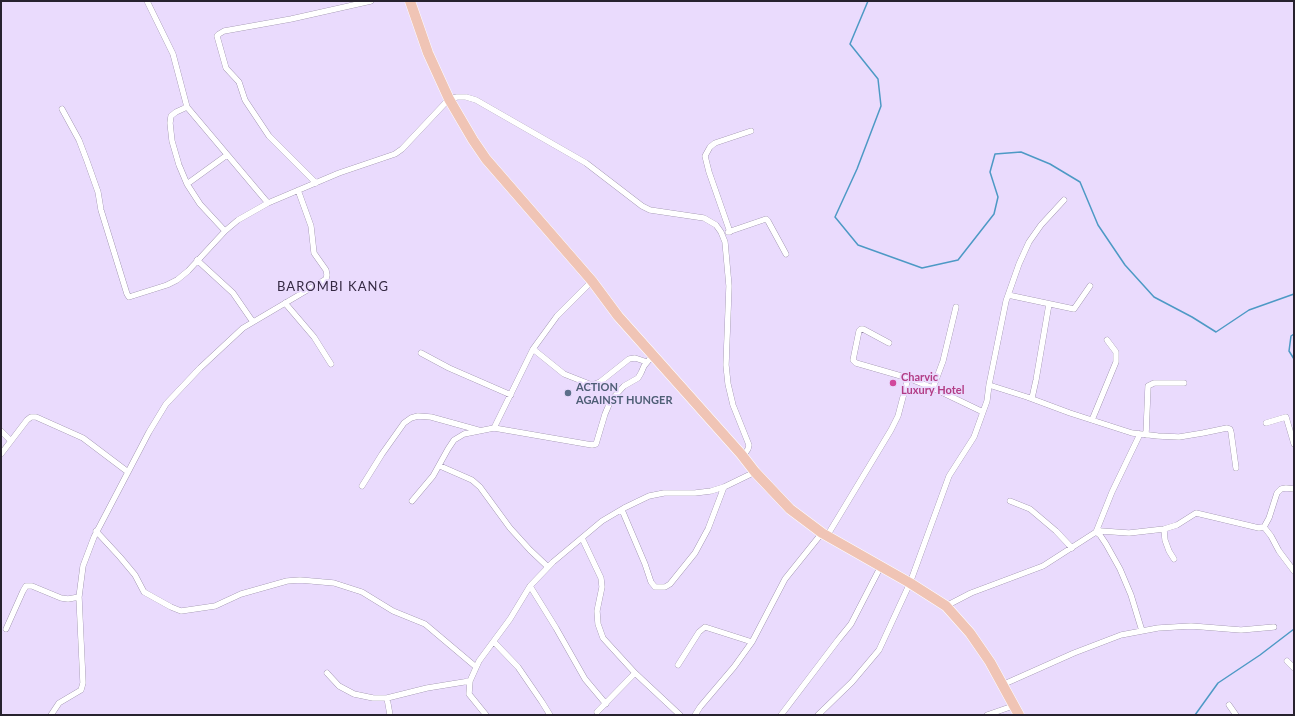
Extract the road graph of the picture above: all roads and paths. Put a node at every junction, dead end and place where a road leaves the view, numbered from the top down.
1 (147, 1) edge
2 (371, 1) edge
3 (410, 1) edge
4 (449, 100) junction
5 (187, 107) junction
6 (62, 109) dead end
7 (751, 131) dead end
8 (227, 155) junction
9 (316, 183) junction
10 (187, 184) junction
11 (298, 190) junction
12 (1064, 200) dead end
13 (268, 203) junction
14 (225, 231) junction
15 (721, 232) junction
16 (730, 232) junction
17 (786, 254) dead end
18 (197, 260) junction
19 (592, 281) junction
20 (1090, 286) dead end
21 (1008, 295) junction
22 (285, 303) junction
23 (1049, 304) junction
24 (956, 307) dead end
25 (253, 322) junction
26 (1107, 340) dead end
27 (889, 343) dead end
28 (533, 349) junction
29 (421, 353) dead end
30 (650, 358) junction
31 (331, 364) dead end
32 (908, 378) junction
33 (1184, 384) dead end
34 (989, 385) junction
35 (933, 388) junction
36 (511, 395) junction
37 (1032, 398) junction
38 (983, 412) junction
39 (1092, 420) junction
40 (1266, 423) dead end
41 (494, 428) junction
42 (480, 430) junction
43 (1, 431) edge
44 (1143, 434) junction
45 (10, 440) junction
46 (1294, 444) edge
47 (1, 454) edge
48 (741, 454) junction
49 (440, 466) junction
50 (1236, 468) dead end
51 (128, 472) junction
52 (755, 472) junction
53 (362, 486) dead end
54 (724, 487) junction
55 (1294, 489) edge
56 (412, 500) dead end
57 (1010, 501) dead end
58 (622, 510) junction
59 (1264, 527) junction
60 (1164, 529) junction
61 (96, 532) junction
62 (1096, 532) junction
63 (825, 534) junction
64 (582, 538) junction
65 (1072, 548) junction
66 (1174, 559) dead end
67 (881, 566) junction
68 (548, 567) junction
69 (1294, 571) edge
70 (910, 583) junction
71 (530, 586) junction
72 (79, 597) junction
73 (946, 606) junction
74 (1274, 627) dead end
75 (6, 629) dead end
76 (1142, 631) junction
77 (494, 642) junction
78 (752, 642) junction
79 (1287, 661) dead end
80 (678, 665) dead end
81 (476, 667) junction
82 (1294, 668) edge
83 (327, 673) dead end
84 (635, 674) junction
85 (470, 681) junction
86 (1002, 685) junction
87 (387, 698) junction
88 (606, 704) junction
89 (1229, 705) dead end
90 (1014, 706) junction
91 (597, 714) edge
92 (51, 715) edge
93 (390, 715) edge
94 (486, 715) edge
95 (550, 715) edge
96 (680, 715) edge
97 (695, 715) edge
98 (781, 715) edge
99 (818, 715) edge
100 (987, 715) edge
101 (1019, 715) edge
102 (1236, 715) edge

1 - 5 street
2 - 9 street
3 - 4 highway
4 - 9 street
4 - 15 street
4 - 19 highway
5 - 8 street
5 - 10 street
6 - 18 street
7 - 16 street
8 - 10 street
8 - 13 street
9 - 11 street
10 - 14 street
11 - 13 street
11 - 22 street
12 - 21 street
13 - 14 street
14 - 18 street
15 - 16 street
15 - 48 street
16 - 17 street
18 - 25 street
19 - 28 street
19 - 30 highway
20 - 23 street
21 - 23 street
21 - 34 street
22 - 25 street
22 - 31 street
23 - 37 street
24 - 35 street
25 - 51 street
26 - 39 street
27 - 32 street
28 - 30 street
28 - 36 street
29 - 36 street
30 - 41 street
30 - 48 highway
32 - 35 street
32 - 63 street
33 - 44 street
34 - 37 street
34 - 38 street
35 - 38 street
36 - 41 street
37 - 39 street
38 - 70 street
39 - 44 street
40 - 46 street
41 - 42 street
42 - 49 street
42 - 53 street
43 - 45 street
44 - 50 street
44 - 62 street
45 - 47 street
45 - 51 street
48 - 52 highway
49 - 56 street
49 - 68 street
51 - 61 street
52 - 54 street
52 - 63 highway
54 - 58 street
54 - 58 street
55 - 59 street
57 - 65 street
58 - 64 street
59 - 60 street
59 - 69 street
60 - 62 street
60 - 66 street
61 - 72 street
61 - 81 street
62 - 65 street
62 - 76 street
63 - 67 highway
63 - 78 street
64 - 68 street
64 - 84 street
65 - 73 street
67 - 70 highway
67 - 98 street
68 - 71 street
70 - 73 highway
70 - 99 street
71 - 77 street
71 - 88 street
72 - 75 street
72 - 92 street
73 - 86 highway
74 - 76 street
76 - 86 street
77 - 81 street
77 - 95 street
78 - 80 street
78 - 97 street
79 - 82 street
81 - 85 street
83 - 87 street
84 - 88 street
84 - 96 street
85 - 87 street
85 - 94 street
86 - 90 highway
87 - 93 street
88 - 91 street
89 - 102 street
90 - 100 street
90 - 101 highway

